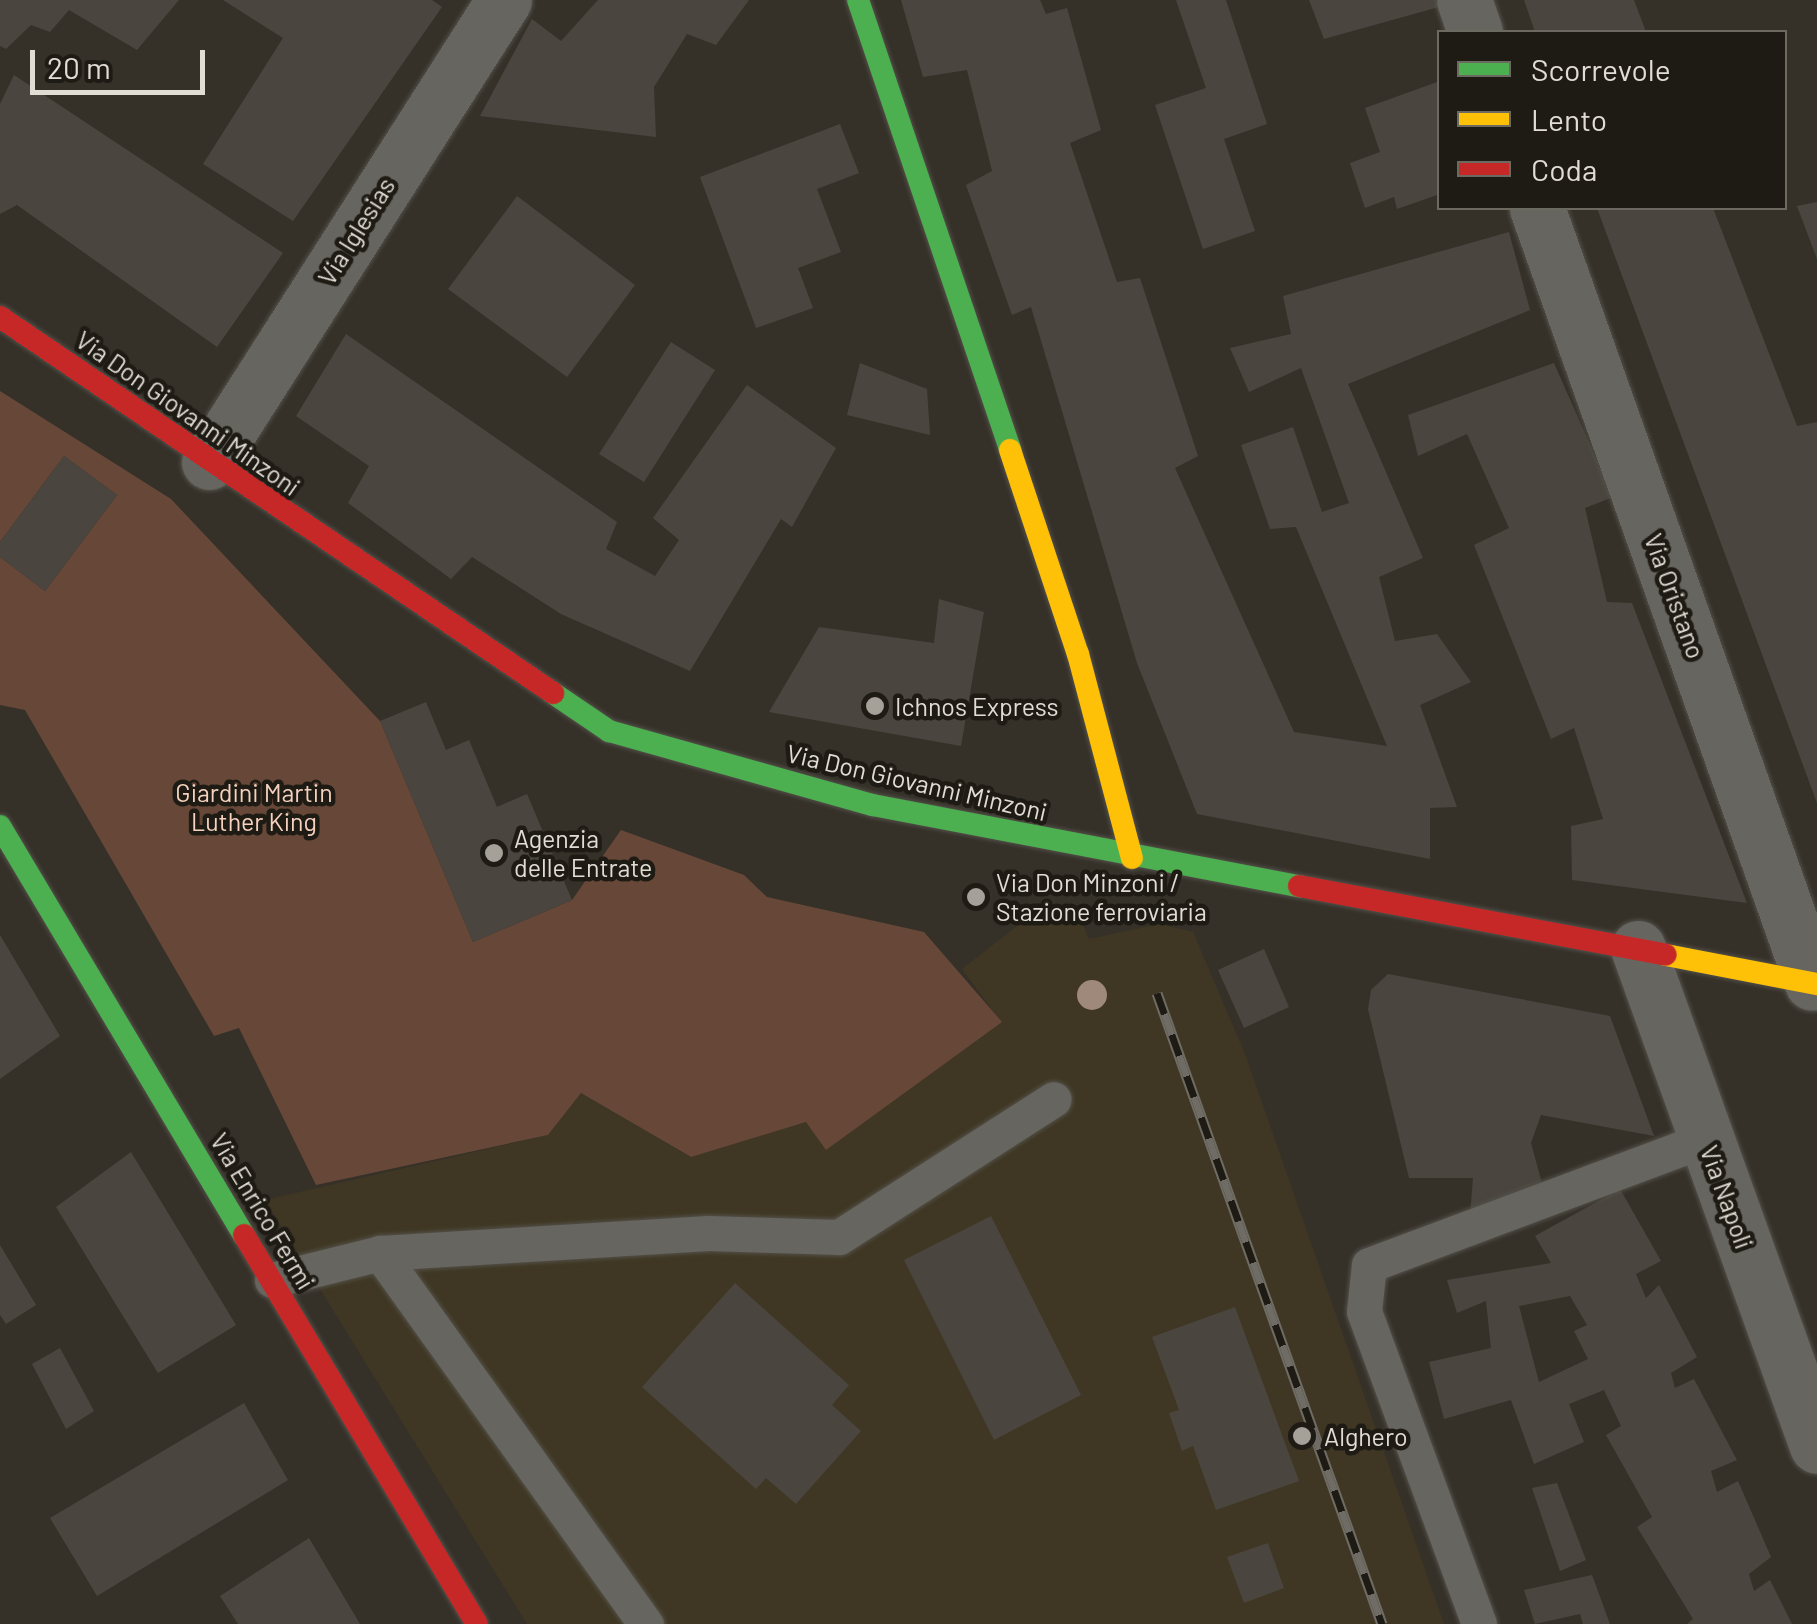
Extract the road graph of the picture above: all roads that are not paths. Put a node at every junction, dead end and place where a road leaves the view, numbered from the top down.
1 (858, 0) edge
2 (1464, 0) edge
3 (493, 4) edge
4 (1474, 30) edge
5 (1538, 210) edge
6 (2, 318) edge
7 (209, 462) junction
8 (0, 826) edge
9 (1132, 858) junction
10 (1638, 948) junction
11 (1815, 984) edge
12 (1054, 1100) dead end
13 (1706, 1139) junction
14 (380, 1253) junction
15 (272, 1280) junction
16 (1817, 1446) edge
17 (478, 1624) edge
18 (646, 1624) edge
19 (1479, 1624) edge

1 - 9 main road
2 - 4 street
3 - 7 street, Via Iglesias
5 - 11 street, Via Oristano
6 - 7 main road, Via Don Giovanni Minzoni
7 - 9 main road, Via Don Giovanni Minzoni
8 - 15 main road, Via Enrico Fermi
9 - 10 main road, Via Don Giovanni Minzoni
10 - 11 main road, Via Don Giovanni Minzoni
10 - 13 street, Via Napoli
12 - 14 lane
13 - 16 street, Via Napoli
13 - 19 lane
14 - 15 lane
14 - 18 lane
15 - 17 main road, Via Enrico Fermi

